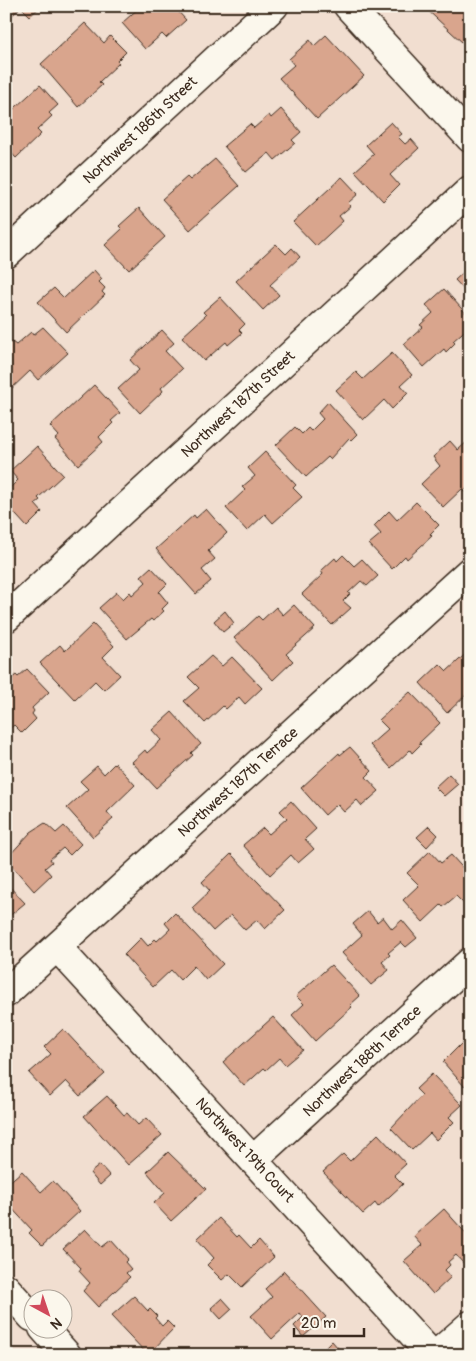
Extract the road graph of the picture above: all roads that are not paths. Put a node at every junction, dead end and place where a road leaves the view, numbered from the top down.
1 (274, 6) edge
2 (348, 6) edge
3 (470, 138) edge
4 (470, 190) edge
5 (6, 254) edge
6 (470, 571) edge
7 (6, 618) edge
8 (57, 947) junction
9 (470, 962) edge
10 (6, 993) edge
11 (254, 1160) junction
12 (6, 1288) edge
13 (22, 1306) edge
14 (470, 1324) edge
15 (52, 1338) edge
16 (67, 1355) edge
17 (432, 1355) edge
18 (436, 1355) edge

1 - 5 street, Northwest 186th Street
2 - 3 street
4 - 7 street, Northwest 187th Street
6 - 8 street, Northwest 187th Terrace
8 - 10 street, Northwest 187th Terrace
8 - 11 street, Northwest 19th Court
9 - 11 street, Northwest 188th Terrace
11 - 17 street, Northwest 19th Court
12 - 13 street
14 - 18 street
15 - 16 street

